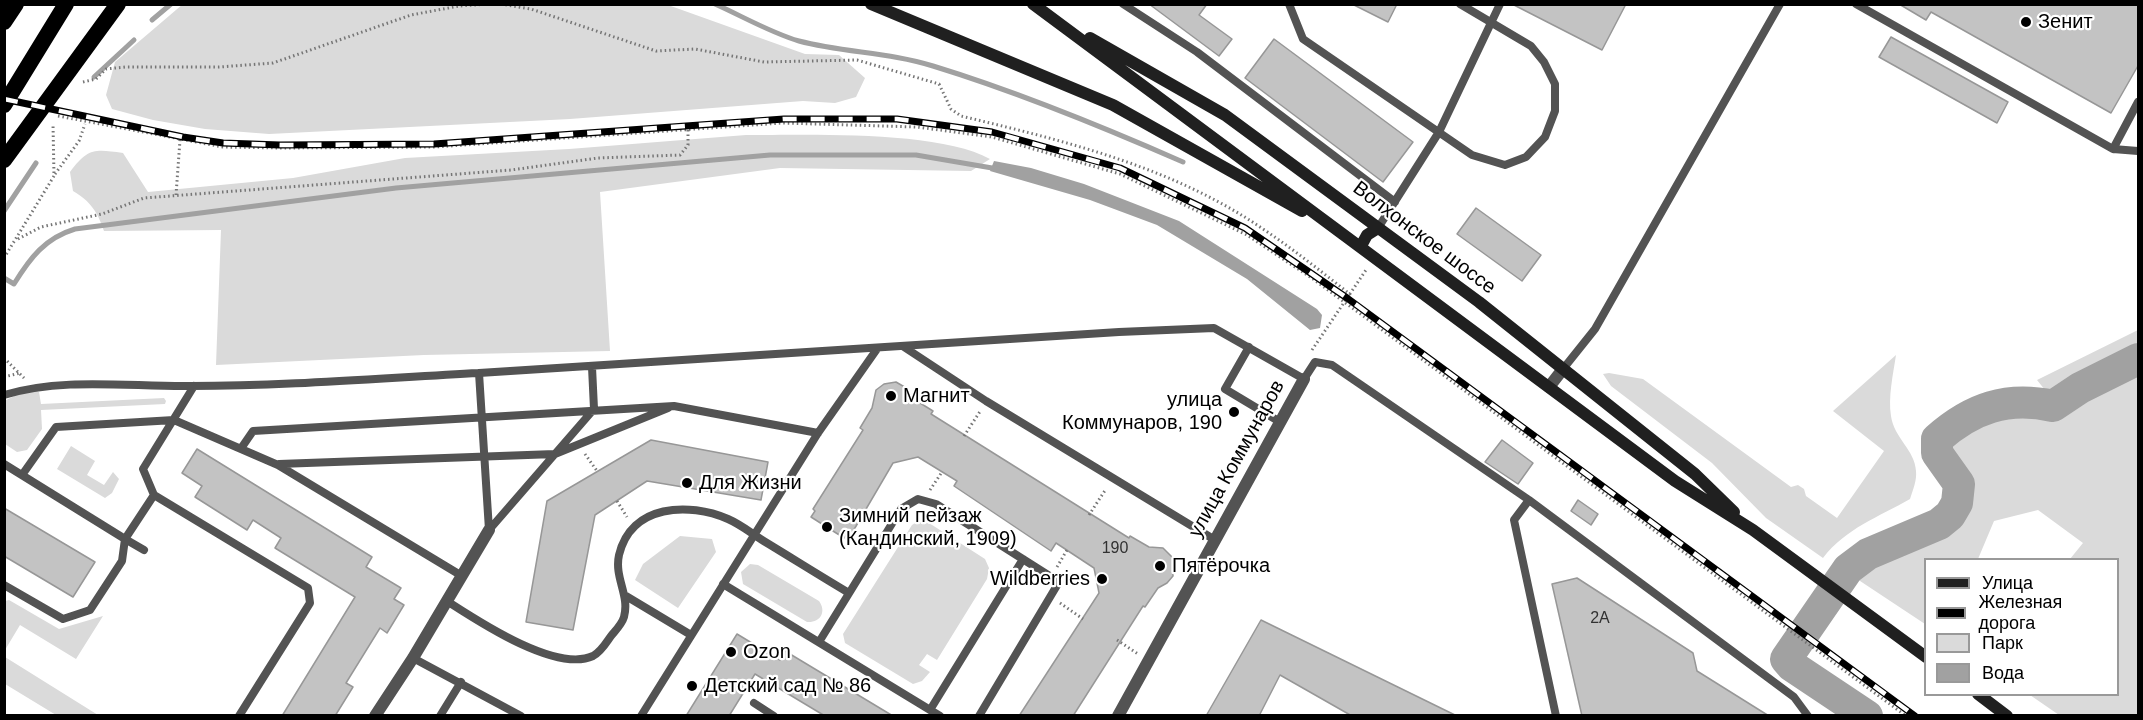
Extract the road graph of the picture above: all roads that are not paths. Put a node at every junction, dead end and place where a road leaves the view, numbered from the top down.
1 (16, 4) edge
2 (66, 4) edge
3 (118, 4) edge
4 (871, 4) edge
5 (1033, 4) edge
6 (1123, 4) edge
7 (1289, 4) edge
8 (1460, 4) edge
9 (1500, 4) edge
10 (1780, 4) edge
11 (1856, 4) edge
12 (1047, 14) junction
13 (4, 22) edge
14 (1491, 22) junction
15 (2139, 102) edge
16 (4, 105) edge
17 (1439, 132) junction
18 (2113, 149) junction
19 (2139, 151) edge
20 (4, 160) edge
21 (1395, 202) junction
22 (1378, 228) junction
23 (1361, 246) junction
24 (904, 347) junction
25 (1249, 347) junction
26 (877, 349) junction
27 (592, 367) junction
28 (1563, 369) junction
29 (479, 374) junction
30 (1304, 379) junction
31 (194, 386) junction
32 (1549, 387) junction
33 (4, 395) edge
34 (674, 406) junction
35 (594, 409) junction
36 (482, 416) junction
37 (174, 420) junction
38 (1280, 422) junction
39 (818, 433) junction
40 (242, 447) junction
41 (555, 454) junction
42 (484, 456) junction
43 (4, 464) edge
44 (278, 465) junction
45 (22, 475) junction
46 (154, 495) junction
47 (1529, 500) junction
48 (489, 530) junction
49 (1753, 530) junction
50 (754, 535) junction
51 (125, 539) junction
52 (1215, 540) junction
53 (144, 550) dead end
54 (1023, 559) junction
55 (1204, 560) junction
56 (1218, 568) dead end
57 (462, 576) junction
58 (723, 584) junction
59 (4, 585) edge
60 (849, 593) junction
61 (626, 596) junction
62 (447, 602) junction
63 (691, 635) junction
64 (819, 642) junction
65 (1924, 656) edge
66 (413, 658) junction
67 (461, 682) junction
68 (1981, 696) edge
69 (754, 703) dead end
70 (930, 710) junction
71 (239, 716) edge
72 (375, 716) edge
73 (440, 716) edge
74 (520, 716) edge
75 (641, 716) edge
76 (774, 716) edge
77 (940, 716) edge
78 (980, 716) edge
79 (1118, 716) edge
80 (1556, 716) edge
81 (1808, 716) edge
82 (2007, 716) edge

1 - 13 highway
2 - 16 highway
3 - 20 highway
4 - 23 main road
5 - 12 main road, Волхонское шоссе
6 - 21 lane
7 - 17 lane
8 - 14 lane
9 - 14 lane
10 - 28 lane
11 - 18 lane
12 - 22 main road, Волхонское шоссе
12 - 23 main road, Волхонское шоссе
14 - 17 lane
14 - 17 lane
15 - 18 lane
17 - 21 lane
18 - 19 lane
21 - 22 lane
22 - 23 main road
22 - 28 main road, Волхонское шоссе
23 - 32 main road, Волхонское шоссе
24 - 25 lane
24 - 26 lane
24 - 52 lane
25 - 30 lane
25 - 38 lane
26 - 27 lane
26 - 39 lane
27 - 29 lane
27 - 35 lane
28 - 32 street
28 - 49 main road, Волхонское шоссе
29 - 31 lane
29 - 36 lane
30 - 38 street, улица Коммунаров
30 - 47 lane
31 - 33 lane
31 - 37 lane
32 - 49 main road, Волхонское шоссе
34 - 35 lane
34 - 39 lane
34 - 41 lane
35 - 36 lane
35 - 41 lane
36 - 40 lane
36 - 42 lane
37 - 40 lane
37 - 45 lane
37 - 46 lane
38 - 52 street, улица Коммунаров
39 - 50 lane
40 - 44 lane
41 - 42 lane
41 - 48 lane
42 - 44 lane
42 - 48 lane
43 - 45 lane
44 - 57 lane
45 - 51 lane
46 - 51 lane
46 - 71 lane
47 - 80 lane
47 - 81 lane
48 - 57 street
49 - 65 main road, Волхонское шоссе
50 - 58 lane
50 - 60 lane
50 - 61 lane
51 - 53 lane
51 - 59 lane
52 - 55 street, улица Коммунаров
54 - 60 lane
54 - 70 lane
54 - 78 lane
55 - 56 lane
55 - 79 street, улица Коммунаров
57 - 62 street
58 - 63 lane
58 - 64 lane
60 - 64 lane
61 - 62 lane
61 - 63 lane
62 - 66 street
63 - 75 lane
64 - 70 lane
66 - 67 lane
66 - 72 street
67 - 73 lane
67 - 74 lane
68 - 82 main road
69 - 76 lane
70 - 77 lane

